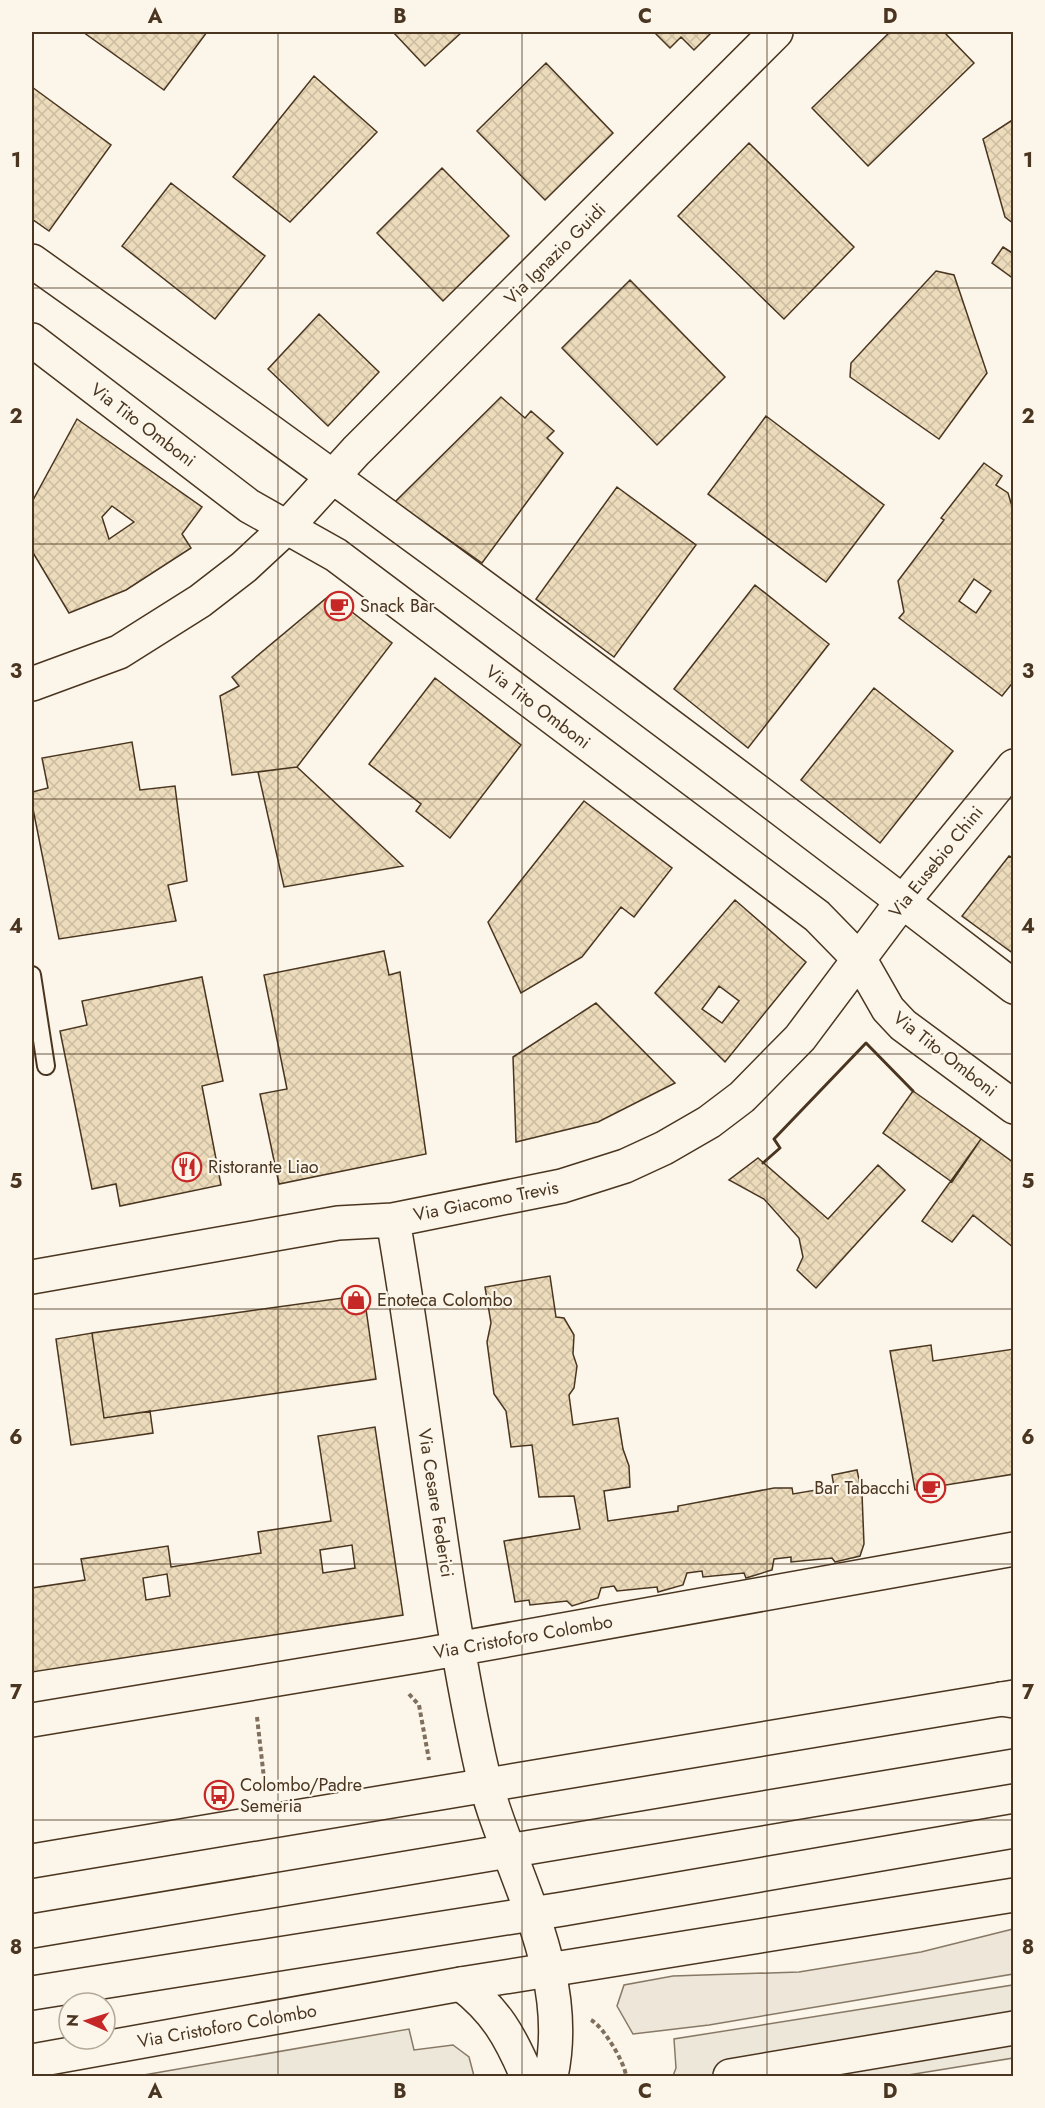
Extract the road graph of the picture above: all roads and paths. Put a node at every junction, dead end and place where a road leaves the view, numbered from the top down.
1 (776, 32) edge
2 (32, 261) edge
3 (32, 340) edge
4 (334, 476) junction
5 (286, 528) junction
6 (32, 684) edge
7 (1014, 766) edge
8 (903, 901) junction
9 (860, 960) junction
10 (32, 975) edge
11 (1014, 987) edge
12 (46, 1066) dead end
13 (1014, 1107) edge
14 (393, 1220) junction
15 (32, 1277) edge
16 (1014, 1550) edge
17 (460, 1648) junction
18 (402, 1690) dead end
19 (1009, 1699) edge
20 (268, 1714) dead end
21 (256, 1716) junction
22 (245, 1718) dead end
23 (32, 1720) edge
24 (1014, 1766) edge
25 (431, 1768) dead end
26 (487, 1784) junction
27 (270, 1821) junction
28 (1014, 1831) edge
29 (509, 1849) junction
30 (32, 1861) edge
31 (1014, 1895) edge
32 (531, 1913) junction
33 (32, 1932) edge
34 (548, 1971) junction
35 (461, 1984) junction
36 (32, 1993) edge
37 (580, 2020) dead end
38 (1014, 2028) edge
39 (37, 2064) edge
40 (527, 2076) edge
41 (551, 2076) edge
42 (626, 2076) edge
43 (730, 2076) edge

1 - 4 street, Via Ignazio Guidi
2 - 4 street
3 - 5 street, Via Tito Omboni
4 - 5 street, Via Ignazio Guidi
4 - 8 street
5 - 6 street, Via Ignazio Guidi
5 - 9 street, Via Tito Omboni
7 - 8 street, Via Eusebio Chini
8 - 9 street, Via Eusebio Chini
8 - 11 street
9 - 13 street, Via Tito Omboni
9 - 14 street, Via Giacomo Trevis
10 - 12 lane
14 - 15 street, Via Giacomo Trevis
14 - 17 street, Via Cesare Federici
16 - 17 street, Via Cristoforo Colombo
17 - 23 street, Via Cristoforo Colombo
17 - 26 street, Via Cesare Federici
18 - 25 path
19 - 26 street
20 - 21 path
21 - 22 path
21 - 27 path
24 - 29 street
26 - 27 street
26 - 29 street
27 - 30 street
28 - 32 street
29 - 32 street
29 - 33 street
31 - 34 street, Via Cristoforo Colombo
32 - 34 street
32 - 36 street
34 - 35 street, Via Cristoforo Colombo
34 - 41 street
35 - 39 street, Via Cristoforo Colombo
35 - 40 street
37 - 42 path
38 - 43 street

